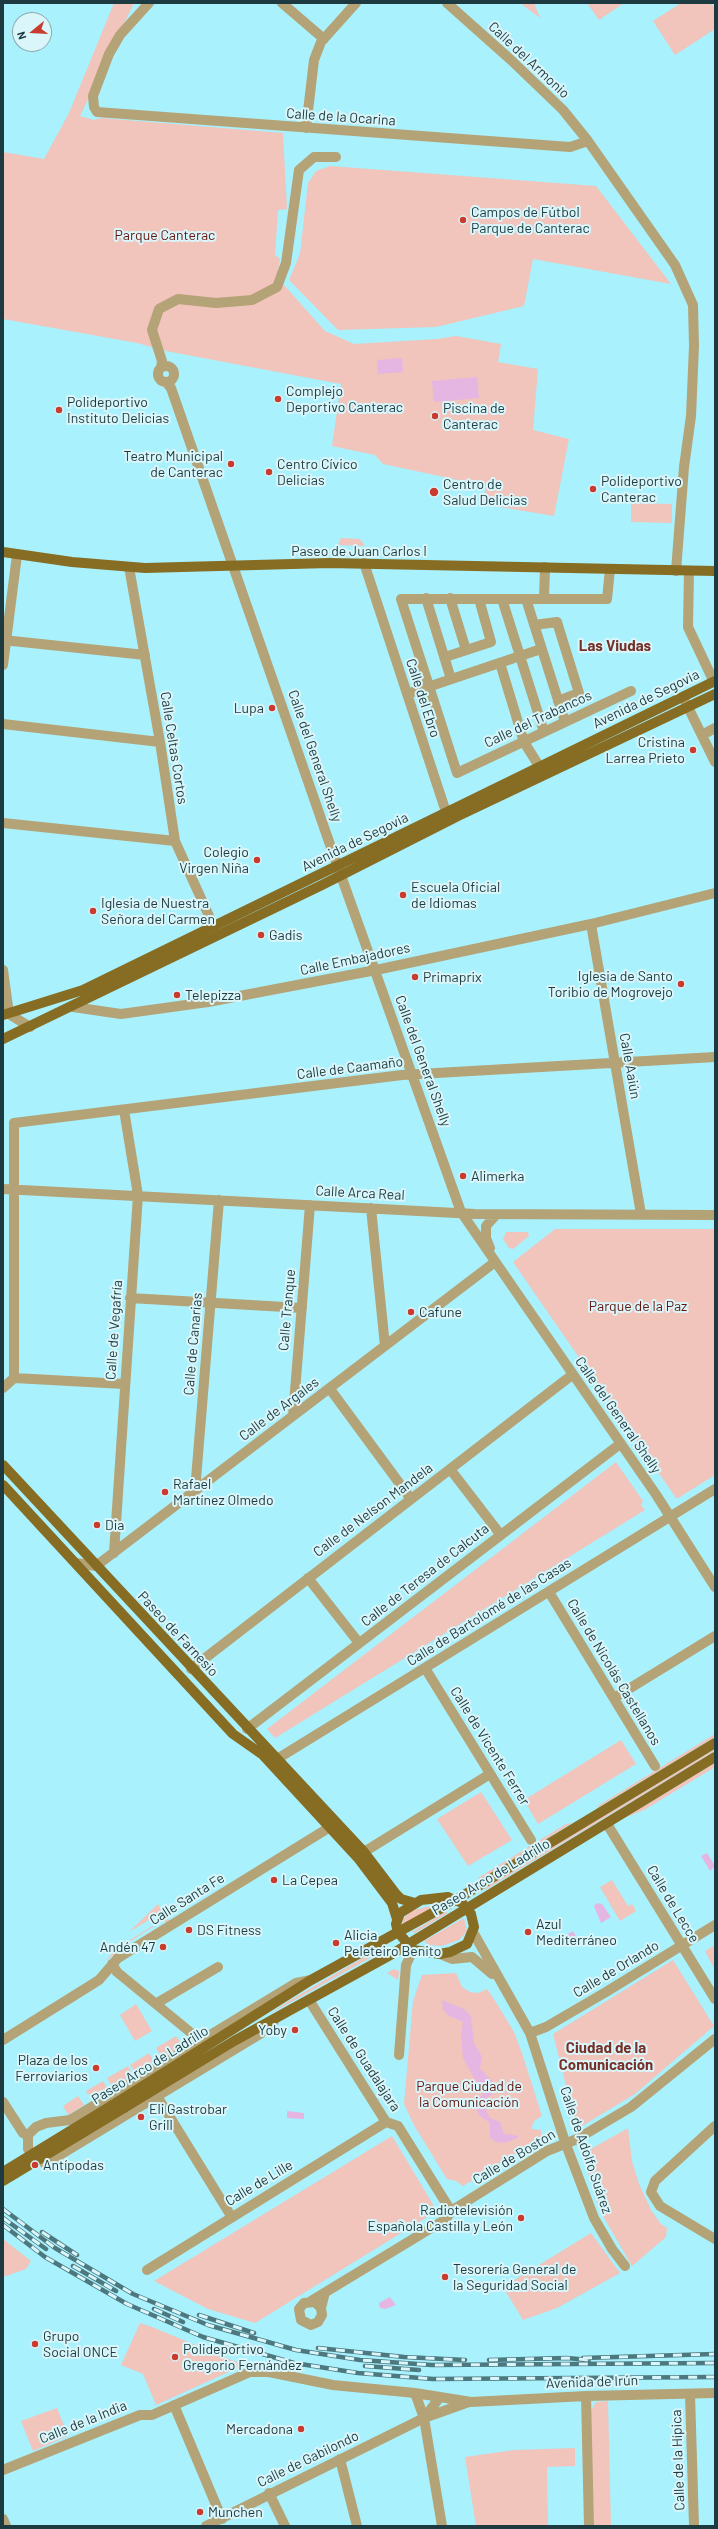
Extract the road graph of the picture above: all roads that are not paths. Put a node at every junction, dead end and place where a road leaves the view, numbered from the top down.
1 (149, 3) edge
2 (282, 3) edge
3 (356, 3) edge
4 (447, 3) edge
5 (324, 39) junction
6 (306, 128) junction
7 (588, 142) junction
8 (336, 157) dead end
9 (3, 552) edge
10 (17, 555) junction
11 (364, 563) junction
12 (234, 566) junction
13 (129, 567) junction
14 (545, 567) junction
15 (610, 569) junction
16 (676, 571) junction
17 (689, 571) junction
18 (715, 571) edge
19 (426, 598) junction
20 (450, 598) junction
21 (479, 598) junction
22 (502, 599) junction
23 (526, 599) junction
24 (544, 599) junction
25 (534, 625) junction
26 (4, 640) edge
27 (541, 649) junction
28 (466, 650) junction
29 (145, 655) junction
30 (521, 656) junction
31 (445, 657) junction
32 (500, 663) junction
33 (3, 665) edge
34 (451, 679) junction
35 (715, 681) edge
36 (428, 687) junction
37 (631, 691) dead end
38 (407, 694) junction
39 (715, 694) edge
40 (682, 697) junction
41 (558, 701) junction
42 (688, 707) junction
43 (565, 722) junction
44 (3, 724) edge
45 (715, 728) edge
46 (544, 732) junction
47 (702, 735) junction
48 (160, 742) junction
49 (524, 742) junction
50 (715, 762) edge
51 (539, 766) junction
52 (446, 812) junction
53 (3, 823) edge
54 (426, 833) junction
55 (175, 841) junction
56 (340, 871) junction
57 (715, 893) edge
58 (591, 924) junction
59 (214, 927) junction
60 (3, 970) edge
61 (376, 970) junction
62 (73, 1007) junction
63 (6, 1015) edge
64 (30, 1027) junction
65 (3, 1039) edge
66 (715, 1057) edge
67 (615, 1063) junction
68 (414, 1075) junction
69 (124, 1110) junction
70 (3, 1189) edge
71 (14, 1190) junction
72 (138, 1195) junction
73 (219, 1200) junction
74 (310, 1205) junction
75 (371, 1208) junction
76 (461, 1212) junction
77 (641, 1214) junction
78 (496, 1215) junction
79 (715, 1215) edge
80 (495, 1262) junction
81 (130, 1298) junction
82 (211, 1302) junction
83 (302, 1308) junction
84 (385, 1346) junction
85 (572, 1375) junction
86 (14, 1378) junction
87 (124, 1384) junction
88 (3, 1388) edge
89 (330, 1389) junction
90 (293, 1416) junction
91 (620, 1444) junction
92 (3, 1465) edge
93 (450, 1469) junction
94 (3, 1484) edge
95 (715, 1489) edge
96 (195, 1491) junction
97 (411, 1499) junction
98 (670, 1516) junction
99 (500, 1534) junction
100 (114, 1553) junction
101 (76, 1563) junction
102 (96, 1566) junction
103 (308, 1578) junction
104 (715, 1587) edge
105 (549, 1592) junction
106 (715, 1636) edge
107 (359, 1643) junction
108 (425, 1668) junction
109 (191, 1669) junction
110 (614, 1698) junction
111 (247, 1729) junction
112 (715, 1743) edge
113 (715, 1757) edge
114 (277, 1759) junction
115 (655, 1766) dead end
116 (490, 1774) junction
117 (332, 1824) junction
118 (608, 1824) junction
119 (530, 1840) dead end
120 (364, 1852) junction
121 (456, 1899) junction
122 (415, 1903) junction
123 (467, 1908) junction
124 (397, 1919) junction
125 (715, 1924) edge
126 (398, 1932) junction
127 (473, 1932) junction
128 (682, 1945) junction
129 (410, 1947) junction
130 (440, 1954) junction
131 (112, 1964) junction
132 (218, 1967) dead end
133 (311, 1980) junction
134 (502, 1984) junction
135 (715, 1999) edge
136 (309, 2000) junction
137 (157, 2003) junction
138 (279, 2016) junction
139 (530, 2033) junction
140 (715, 2039) edge
141 (3, 2040) edge
142 (201, 2041) junction
143 (399, 2055) dead end
144 (157, 2096) junction
145 (3, 2102) edge
146 (121, 2104) junction
147 (386, 2122) junction
148 (715, 2126) edge
149 (28, 2135) junction
150 (565, 2142) junction
151 (28, 2149) dead end
152 (45, 2164) dead end
153 (3, 2172) edge
154 (3, 2181) edge
155 (451, 2211) junction
156 (231, 2216) junction
157 (715, 2239) edge
158 (625, 2266) dead end
159 (147, 2270) dead end
160 (324, 2296) junction
161 (312, 2301) junction
162 (321, 2308) junction
163 (415, 2393) junction
164 (715, 2393) edge
165 (690, 2394) junction
166 (586, 2396) junction
167 (440, 2397) junction
168 (471, 2402) junction
169 (174, 2405) junction
170 (424, 2418) junction
171 (340, 2459) junction
172 (3, 2470) edge
173 (269, 2493) junction
174 (3, 2519) edge
175 (222, 2519) junction
176 (6, 2526) edge
177 (206, 2526) edge
178 (285, 2526) edge
179 (357, 2526) edge
180 (442, 2526) edge
181 (588, 2526) edge
182 (694, 2526) edge

1 - 6 street, Calle de la Ocarina
2 - 5 street
3 - 5 street
4 - 7 street, Calle del Armonio
5 - 6 street
6 - 7 street, Calle de la Ocarina
7 - 16 street, Calle del Armonio
8 - 12 street, Calle del General Shelly
9 - 10 main road, Paseo de Juan Carlos I
10 - 13 main road, Paseo de Juan Carlos I
10 - 26 street
11 - 12 main road, Paseo de Juan Carlos I
11 - 14 main road, Paseo de Juan Carlos I
11 - 38 street, Calle del Ebro
12 - 13 main road, Paseo de Juan Carlos I
12 - 56 street, Calle del General Shelly
13 - 29 street, Calle Celtas Cortos
14 - 15 main road, Paseo de Juan Carlos I
14 - 24 street
15 - 16 main road, Paseo de Juan Carlos I
15 - 24 street
16 - 17 main road, Paseo de Juan Carlos I
17 - 18 main road, Paseo de Juan Carlos I
17 - 35 street
19 - 20 street
19 - 31 street
19 - 36 street
20 - 21 street
20 - 28 street
21 - 22 street
21 - 28 street
22 - 23 street
22 - 30 street
23 - 24 street
23 - 25 street
25 - 27 street
25 - 41 street
26 - 29 street
26 - 33 street
27 - 30 street
27 - 41 street
28 - 31 street
29 - 48 street, Calle Celtas Cortos
30 - 32 street
30 - 46 street
31 - 34 street
32 - 34 street
32 - 49 street
34 - 36 street
35 - 40 main road, Avenida de Segovia
36 - 38 street
36 - 49 street, Calle del Trabancos
37 - 43 street, Calle del Trabancos
38 - 52 street, Calle del Ebro
39 - 42 main road, Avenida de Segovia
40 - 42 street
40 - 51 main road, Avenida de Segovia
41 - 43 street
42 - 47 street
42 - 54 main road, Avenida de Segovia
43 - 46 street, Calle del Trabancos
44 - 48 street
45 - 47 street
46 - 49 street, Calle del Trabancos
47 - 50 street
48 - 55 street, Calle Celtas Cortos
49 - 51 street
51 - 52 main road, Avenida de Segovia
52 - 54 street
52 - 56 main road, Avenida de Segovia
53 - 55 street
54 - 56 main road, Avenida de Segovia
55 - 59 street, Calle Celtas Cortos
56 - 59 main road, Avenida de Segovia
56 - 61 street, Calle del General Shelly
56 - 62 main road, Avenida de Segovia
57 - 58 street, Calle Embajadores
58 - 61 street, Calle Embajadores
58 - 67 street, Calle Aaiún
59 - 63 main road, Avenida de Segovia
60 - 63 street
61 - 62 street, Calle Embajadores
61 - 68 street, Calle del General Shelly
62 - 64 main road
63 - 64 street
64 - 65 main road
66 - 67 street, Calle de Caamaño
67 - 68 street, Calle de Caamaño
67 - 77 street, Calle Aaiún
68 - 69 street, Calle de Caamaño
68 - 76 street, Calle del General Shelly
69 - 71 street, Calle de Caamaño
69 - 72 street, Calle de Vegafría
70 - 71 street, Calle Arca Real
71 - 72 street, Calle Arca Real
71 - 86 street
72 - 73 street, Calle Arca Real
72 - 81 street, Calle de Vegafría
73 - 74 street, Calle Arca Real
73 - 82 street, Calle de Canarias
74 - 75 street, Calle Arca Real
74 - 83 street, Calle Tranque
75 - 76 street, Calle Arca Real
75 - 84 street
76 - 78 street, Calle Arca Real
76 - 80 street, Calle del General Shelly
77 - 78 street, Calle Arca Real
77 - 79 street, Calle Arca Real
78 - 80 street, Calle del General Shelly
80 - 84 street, Calle de Argales
80 - 85 street, Calle del General Shelly
81 - 82 street
81 - 87 street, Calle de Vegafría
82 - 83 street
82 - 96 street, Calle de Canarias
83 - 90 street, Calle Tranque
84 - 89 street, Calle de Argales
85 - 91 street, Calle del General Shelly
85 - 93 street, Calle de Nelson Mandela
86 - 87 street
86 - 88 street
87 - 100 street, Calle de Vegafría
89 - 90 street, Calle de Argales
89 - 97 street
90 - 96 street, Calle de Argales
91 - 98 street, Calle del General Shelly
91 - 99 street, Calle de Teresa de Calcuta
92 - 102 main road, Paseo de Farnesio
93 - 97 street, Calle de Nelson Mandela
93 - 99 street
94 - 101 main road, Paseo de Farnesio
95 - 98 street, Calle de Bartolomé de las Casas
96 - 100 street, Calle de Argales
97 - 103 street, Calle de Nelson Mandela
98 - 104 street, Calle del General Shelly
98 - 105 street, Calle de Bartolomé de las Casas
99 - 107 street, Calle de Teresa de Calcuta
100 - 102 street, Calle de Argales
101 - 102 street
101 - 117 main road, Paseo de Farnesio
102 - 109 main road, Paseo de Farnesio
103 - 107 street
103 - 109 street, Calle de Nelson Mandela
105 - 108 street, Calle de Bartolomé de las Casas
105 - 110 street, Calle de Nicolás Castellanos
106 - 110 street
107 - 111 street, Calle de Teresa de Calcuta
108 - 114 street, Calle de Bartolomé de las Casas
108 - 116 street, Calle de Vicente Ferrer
109 - 111 main road, Paseo de Farnesio
110 - 115 street, Calle de Nicolás Castellanos
111 - 114 main road, Paseo de Farnesio
112 - 121 main road, Paseo Arco de Ladrillo
113 - 118 main road, Paseo Arco de Ladrillo
114 - 117 main road, Paseo de Farnesio
116 - 119 street, Calle de Vicente Ferrer
116 - 120 street
117 - 120 main road, Paseo de Farnesio
117 - 124 main road, Paseo de Farnesio
117 - 131 street, Calle Santa Fe
118 - 123 main road, Paseo Arco de Ladrillo
118 - 128 street, Calle de Lecce
120 - 122 main road, Paseo de Farnesio
121 - 122 main road
121 - 123 main road
121 - 126 main road, Paseo Arco de Ladrillo
122 - 124 main road
123 - 127 main road
123 - 129 main road, Paseo Arco de Ladrillo
124 - 126 main road, Paseo de Farnesio
125 - 128 street, Calle de Orlando
126 - 129 main road
126 - 133 main road, Paseo Arco de Ladrillo
127 - 130 main road
127 - 134 street, Calle de Adolfo Suárez
128 - 135 street, Calle de Lecce
128 - 139 street, Calle de Orlando
129 - 130 main road
129 - 136 main road, Paseo Arco de Ladrillo
129 - 143 street
130 - 134 street
131 - 137 street
131 - 141 street, Calle Santa Fe
132 - 137 street
133 - 142 street, Paseo Arco de Ladrillo
133 - 146 main road, Paseo Arco de Ladrillo
134 - 139 street, Calle de Adolfo Suárez
136 - 138 main road, Paseo Arco de Ladrillo
136 - 147 street, Calle de Guadalajara
137 - 142 street
138 - 144 street, Paseo Arco de Ladrillo
138 - 146 main road, Paseo Arco de Ladrillo
139 - 150 street, Calle de Adolfo Suárez
140 - 150 street, Calle de Boston
142 - 149 street
144 - 152 street, Paseo Arco de Ladrillo
144 - 156 street
145 - 149 street
146 - 153 main road, Paseo Arco de Ladrillo, bridge
146 - 154 main road, Paseo Arco de Ladrillo, bridge
147 - 155 street, Calle de Guadalajara
147 - 156 street, Calle de Lille
148 - 157 street
149 - 151 street
150 - 155 street, Calle de Boston
150 - 158 street, Calle de Adolfo Suárez
155 - 160 street, Calle de Boston
156 - 159 street, Calle de Lille
160 - 161 street, Calle de Boston
160 - 162 street, Calle de Boston
161 - 162 street
161 - 162 street, Calle de Boston
163 - 167 street, Avenida de Irún
163 - 169 street, Avenida de Irún
163 - 170 street
164 - 165 street, Avenida de Irún
165 - 166 street, Avenida de Irún
165 - 182 street, Calle de la Hípica
166 - 168 street, Avenida de Irún
166 - 181 street
167 - 168 street, Avenida de Irún
167 - 170 street
168 - 170 street, Avenida de Irún
169 - 172 street, Calle de la India
169 - 175 street
170 - 171 street, Calle de Gabilondo
170 - 180 street
171 - 173 street, Calle de Gabilondo
171 - 179 street
173 - 175 street, Calle de Gabilondo
173 - 178 street
174 - 176 street
175 - 177 street, Calle de Gabilondo

